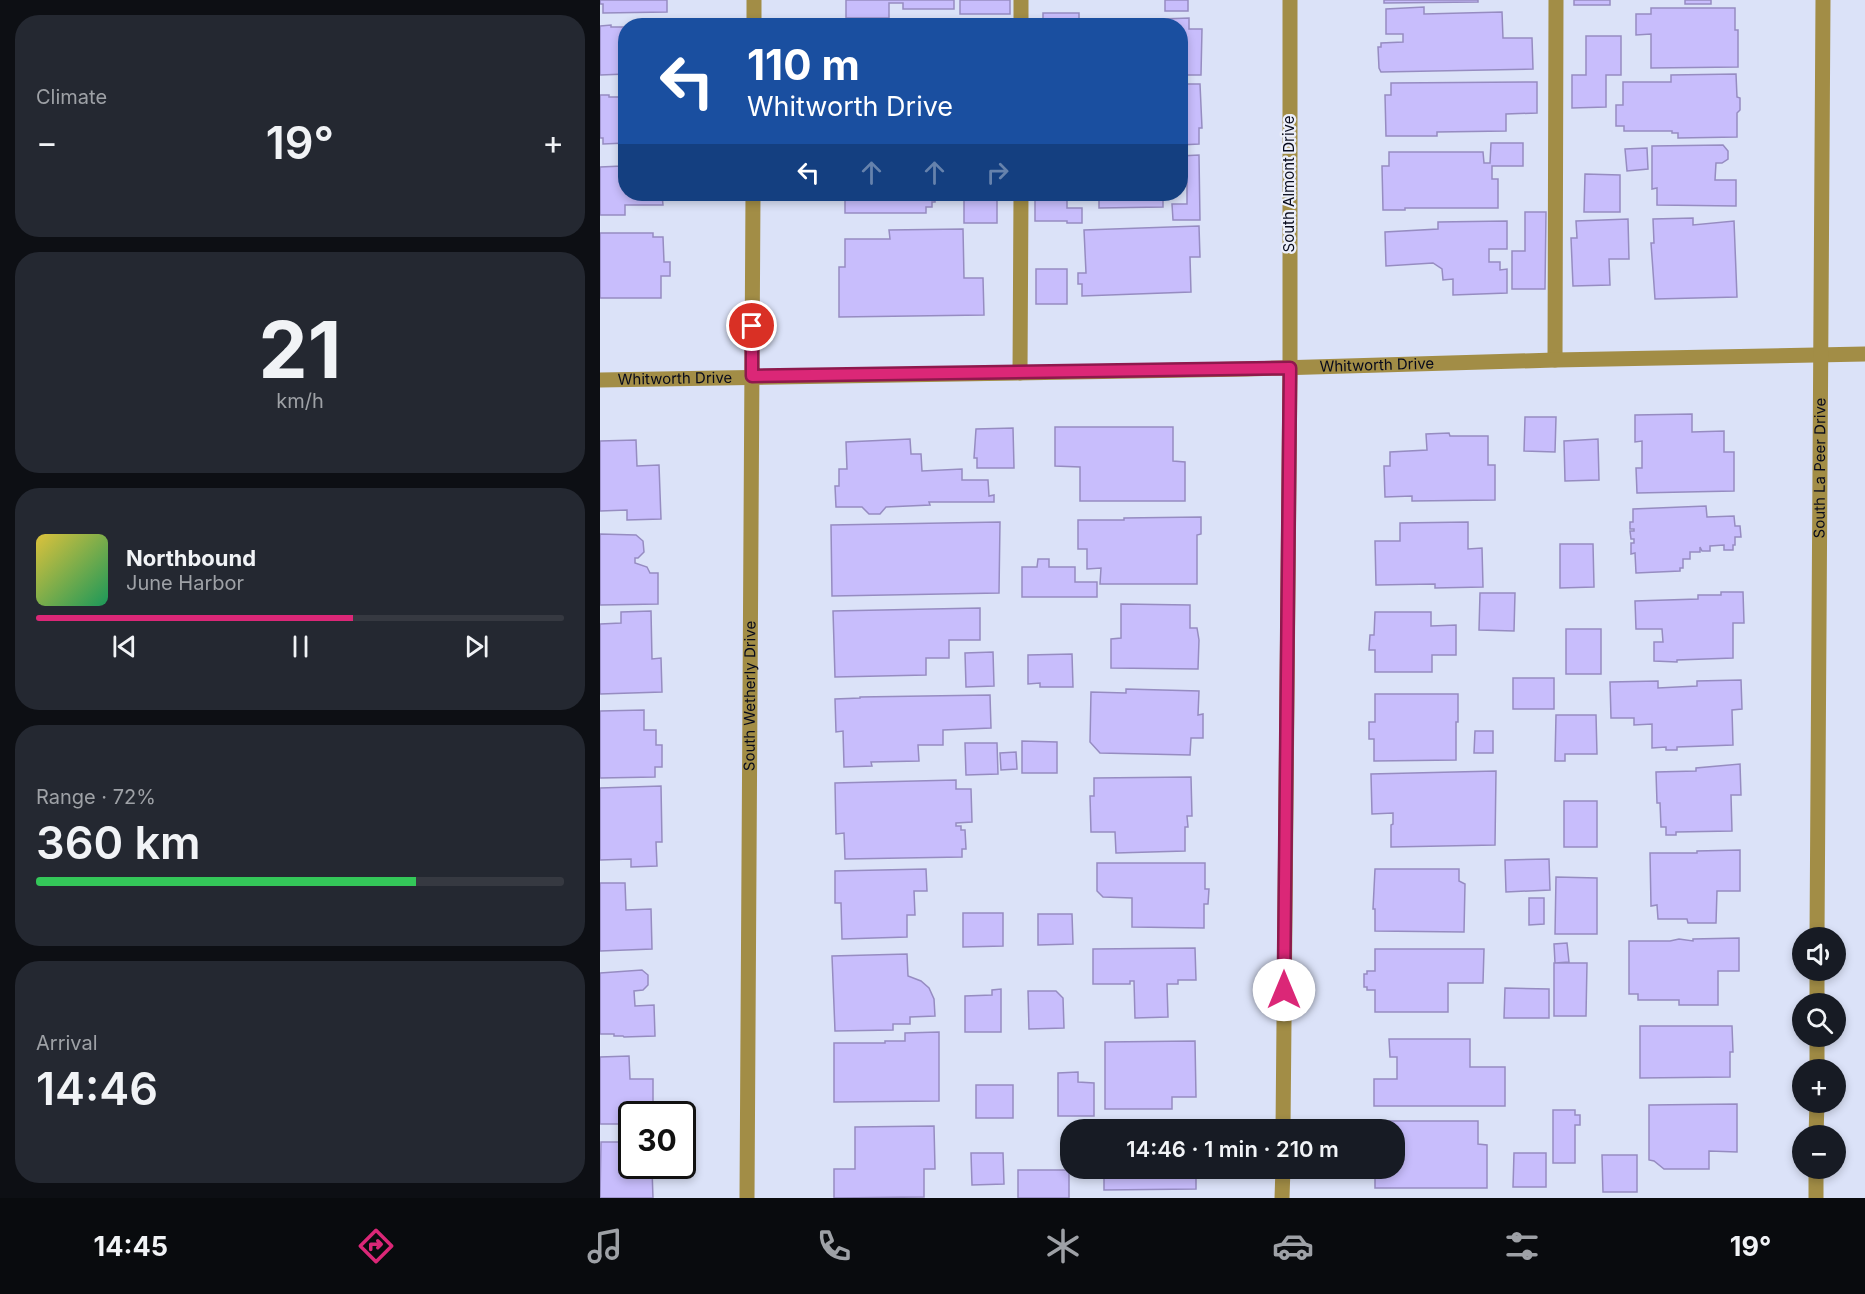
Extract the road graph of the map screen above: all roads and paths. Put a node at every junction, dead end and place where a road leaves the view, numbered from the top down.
1 (754, 0) edge
2 (1021, 0) edge
3 (1290, 0) edge
4 (1556, 0) edge
5 (1823, 0) edge
6 (754, 18) edge
7 (1021, 18) edge
8 (753, 201) edge
9 (1021, 201) edge
10 (1865, 354) edge
11 (1821, 356) junction
12 (1555, 360) junction
13 (1290, 368) junction
14 (1020, 373) junction
15 (752, 376) junction
16 (600, 380) edge
17 (1818, 927) edge
18 (1283, 1119) edge
19 (1283, 1179) edge
20 (1816, 1179) edge
21 (747, 1198) edge
22 (1282, 1198) edge
23 (1816, 1198) edge

1 - 6 street
2 - 7 street
3 - 13 street, South Almont Drive
4 - 12 street
5 - 11 street, South La Peer Drive
8 - 15 street, South Wetherly Drive
9 - 14 street
10 - 11 street, Whitworth Drive
11 - 12 street, Whitworth Drive
11 - 17 street, South La Peer Drive
12 - 13 street, Whitworth Drive
13 - 14 street, Whitworth Drive
13 - 18 street, South Almont Drive
14 - 15 street, Whitworth Drive
15 - 16 street, Whitworth Drive
15 - 21 street, South Wetherly Drive
19 - 22 street
20 - 23 street

